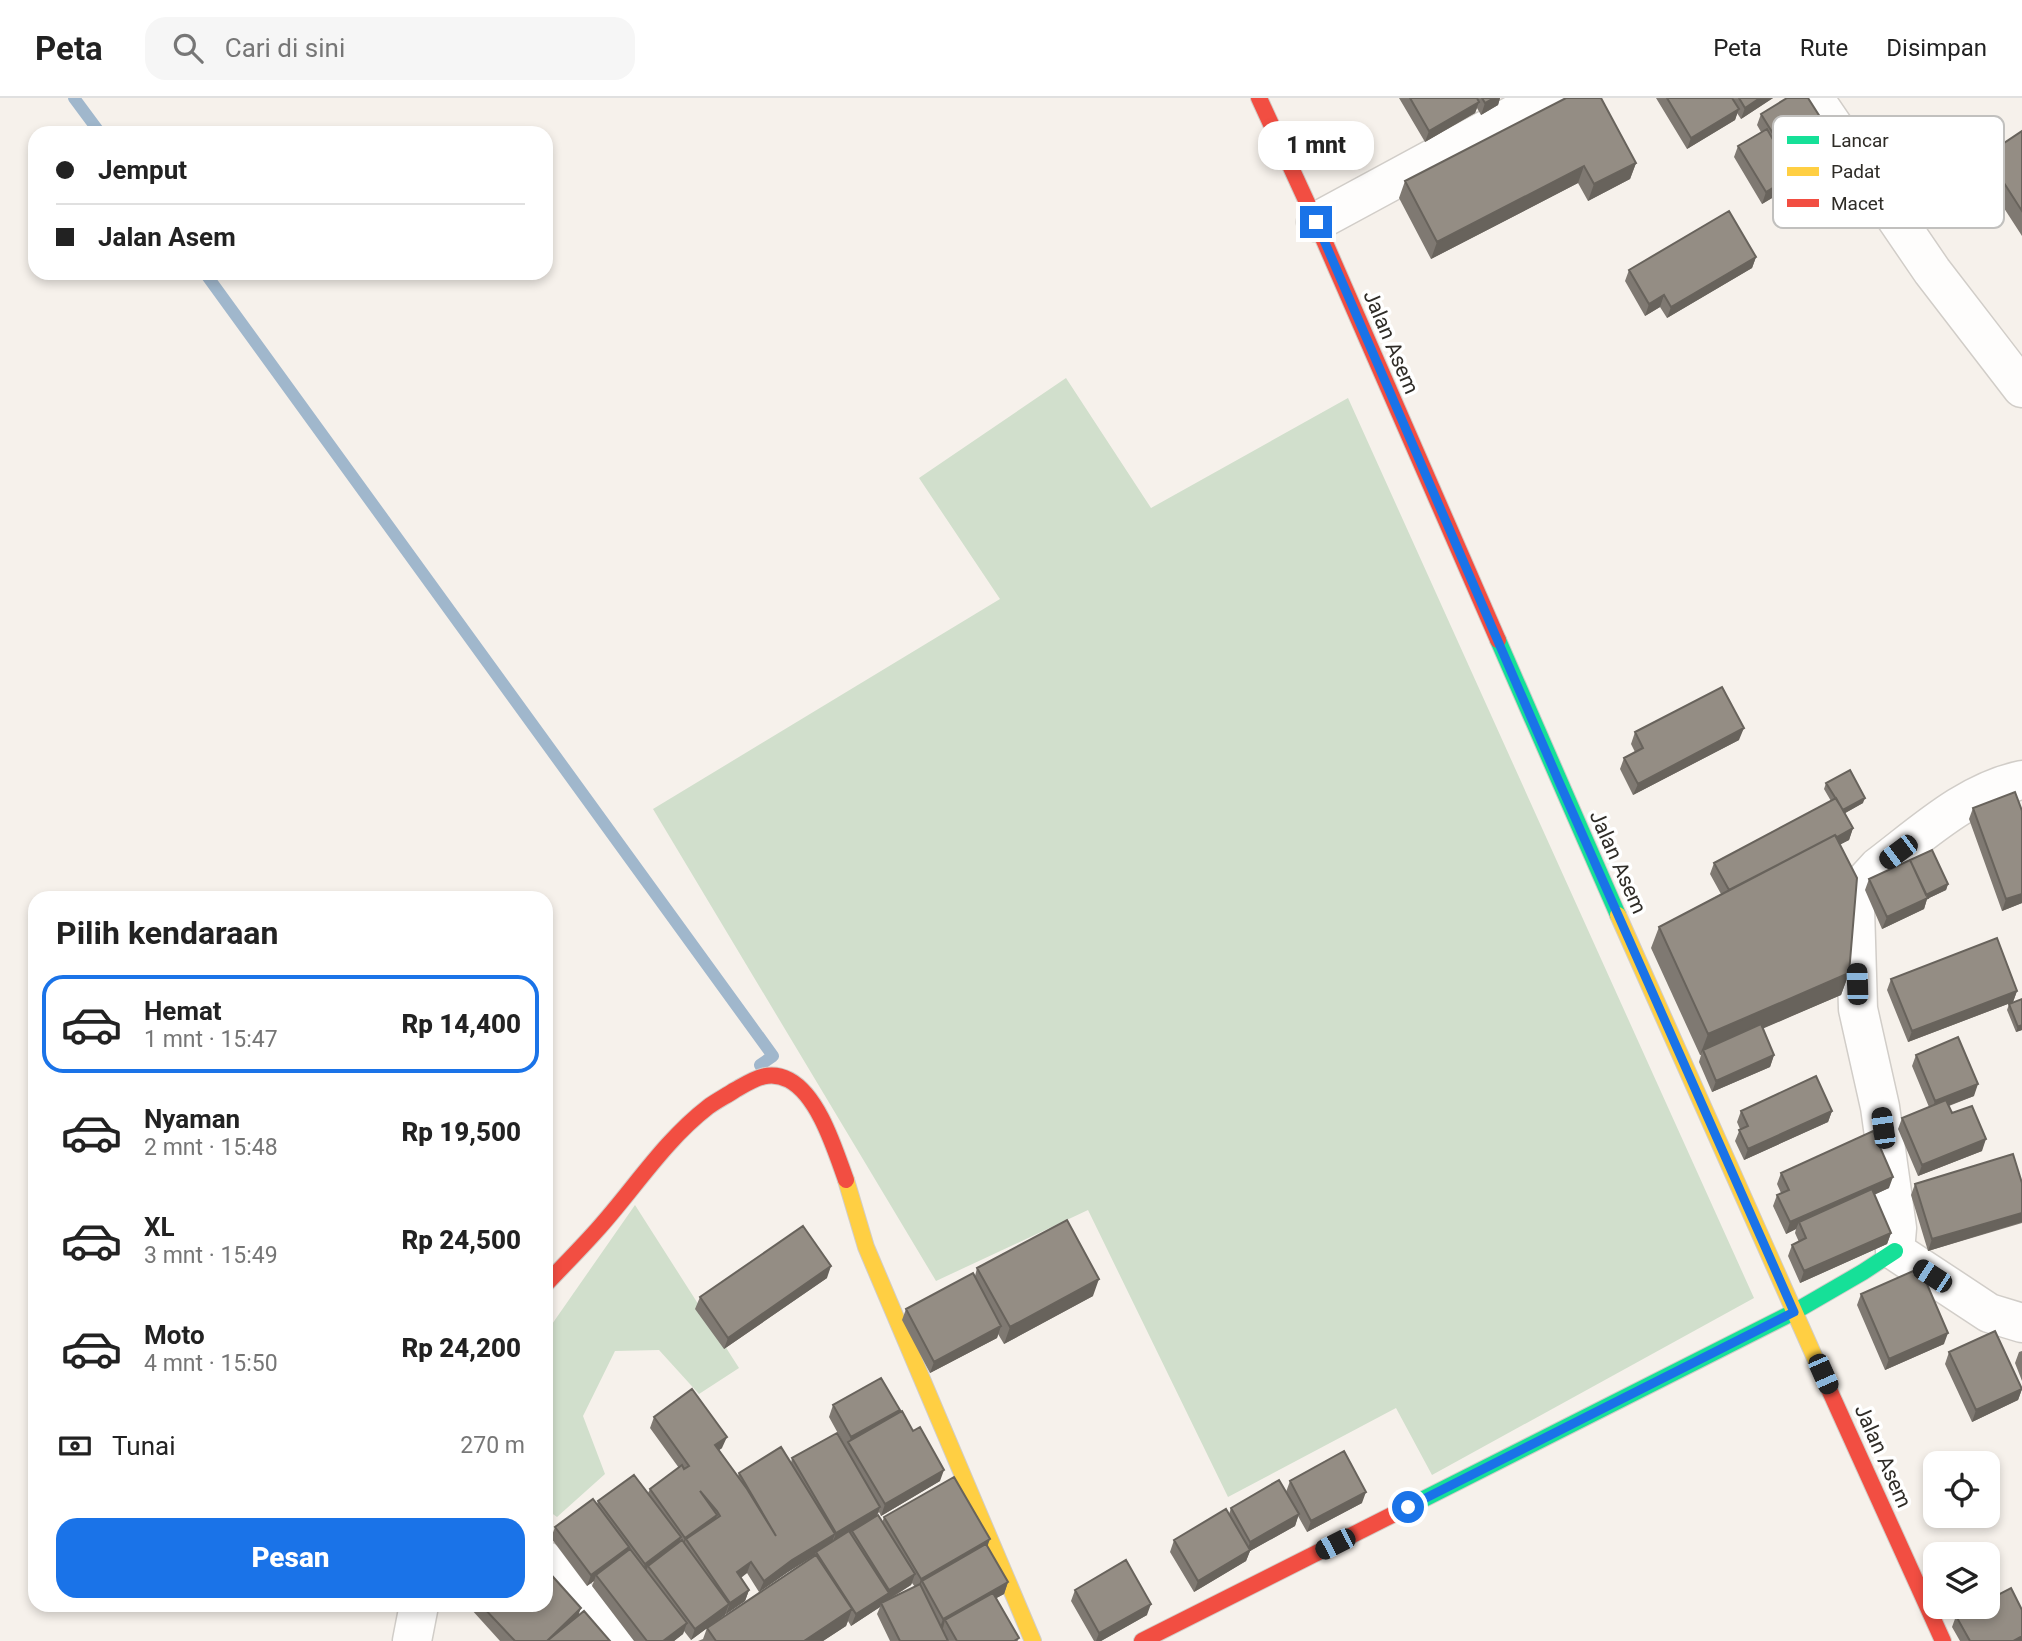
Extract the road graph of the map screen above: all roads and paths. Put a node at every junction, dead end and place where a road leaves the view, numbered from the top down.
1 (1259, 98) edge
2 (1545, 98) edge
3 (1316, 222) junction
4 (1905, 228) edge
5 (2022, 388) edge
6 (2022, 780) edge
7 (1895, 1251) junction
8 (553, 1277) edge
9 (1794, 1312) junction
10 (2022, 1323) edge
11 (553, 1568) edge
12 (418, 1612) edge
13 (412, 1641) edge
14 (615, 1641) edge
15 (1033, 1641) edge
16 (1143, 1641) edge
17 (1942, 1641) edge

1 - 3 street, Jalan Asem
2 - 3 street
3 - 9 street, Jalan Asem
4 - 5 street
6 - 7 street
7 - 9 street
7 - 10 street
8 - 15 street
9 - 16 street
9 - 17 street, Jalan Asem
11 - 14 street
12 - 13 street

